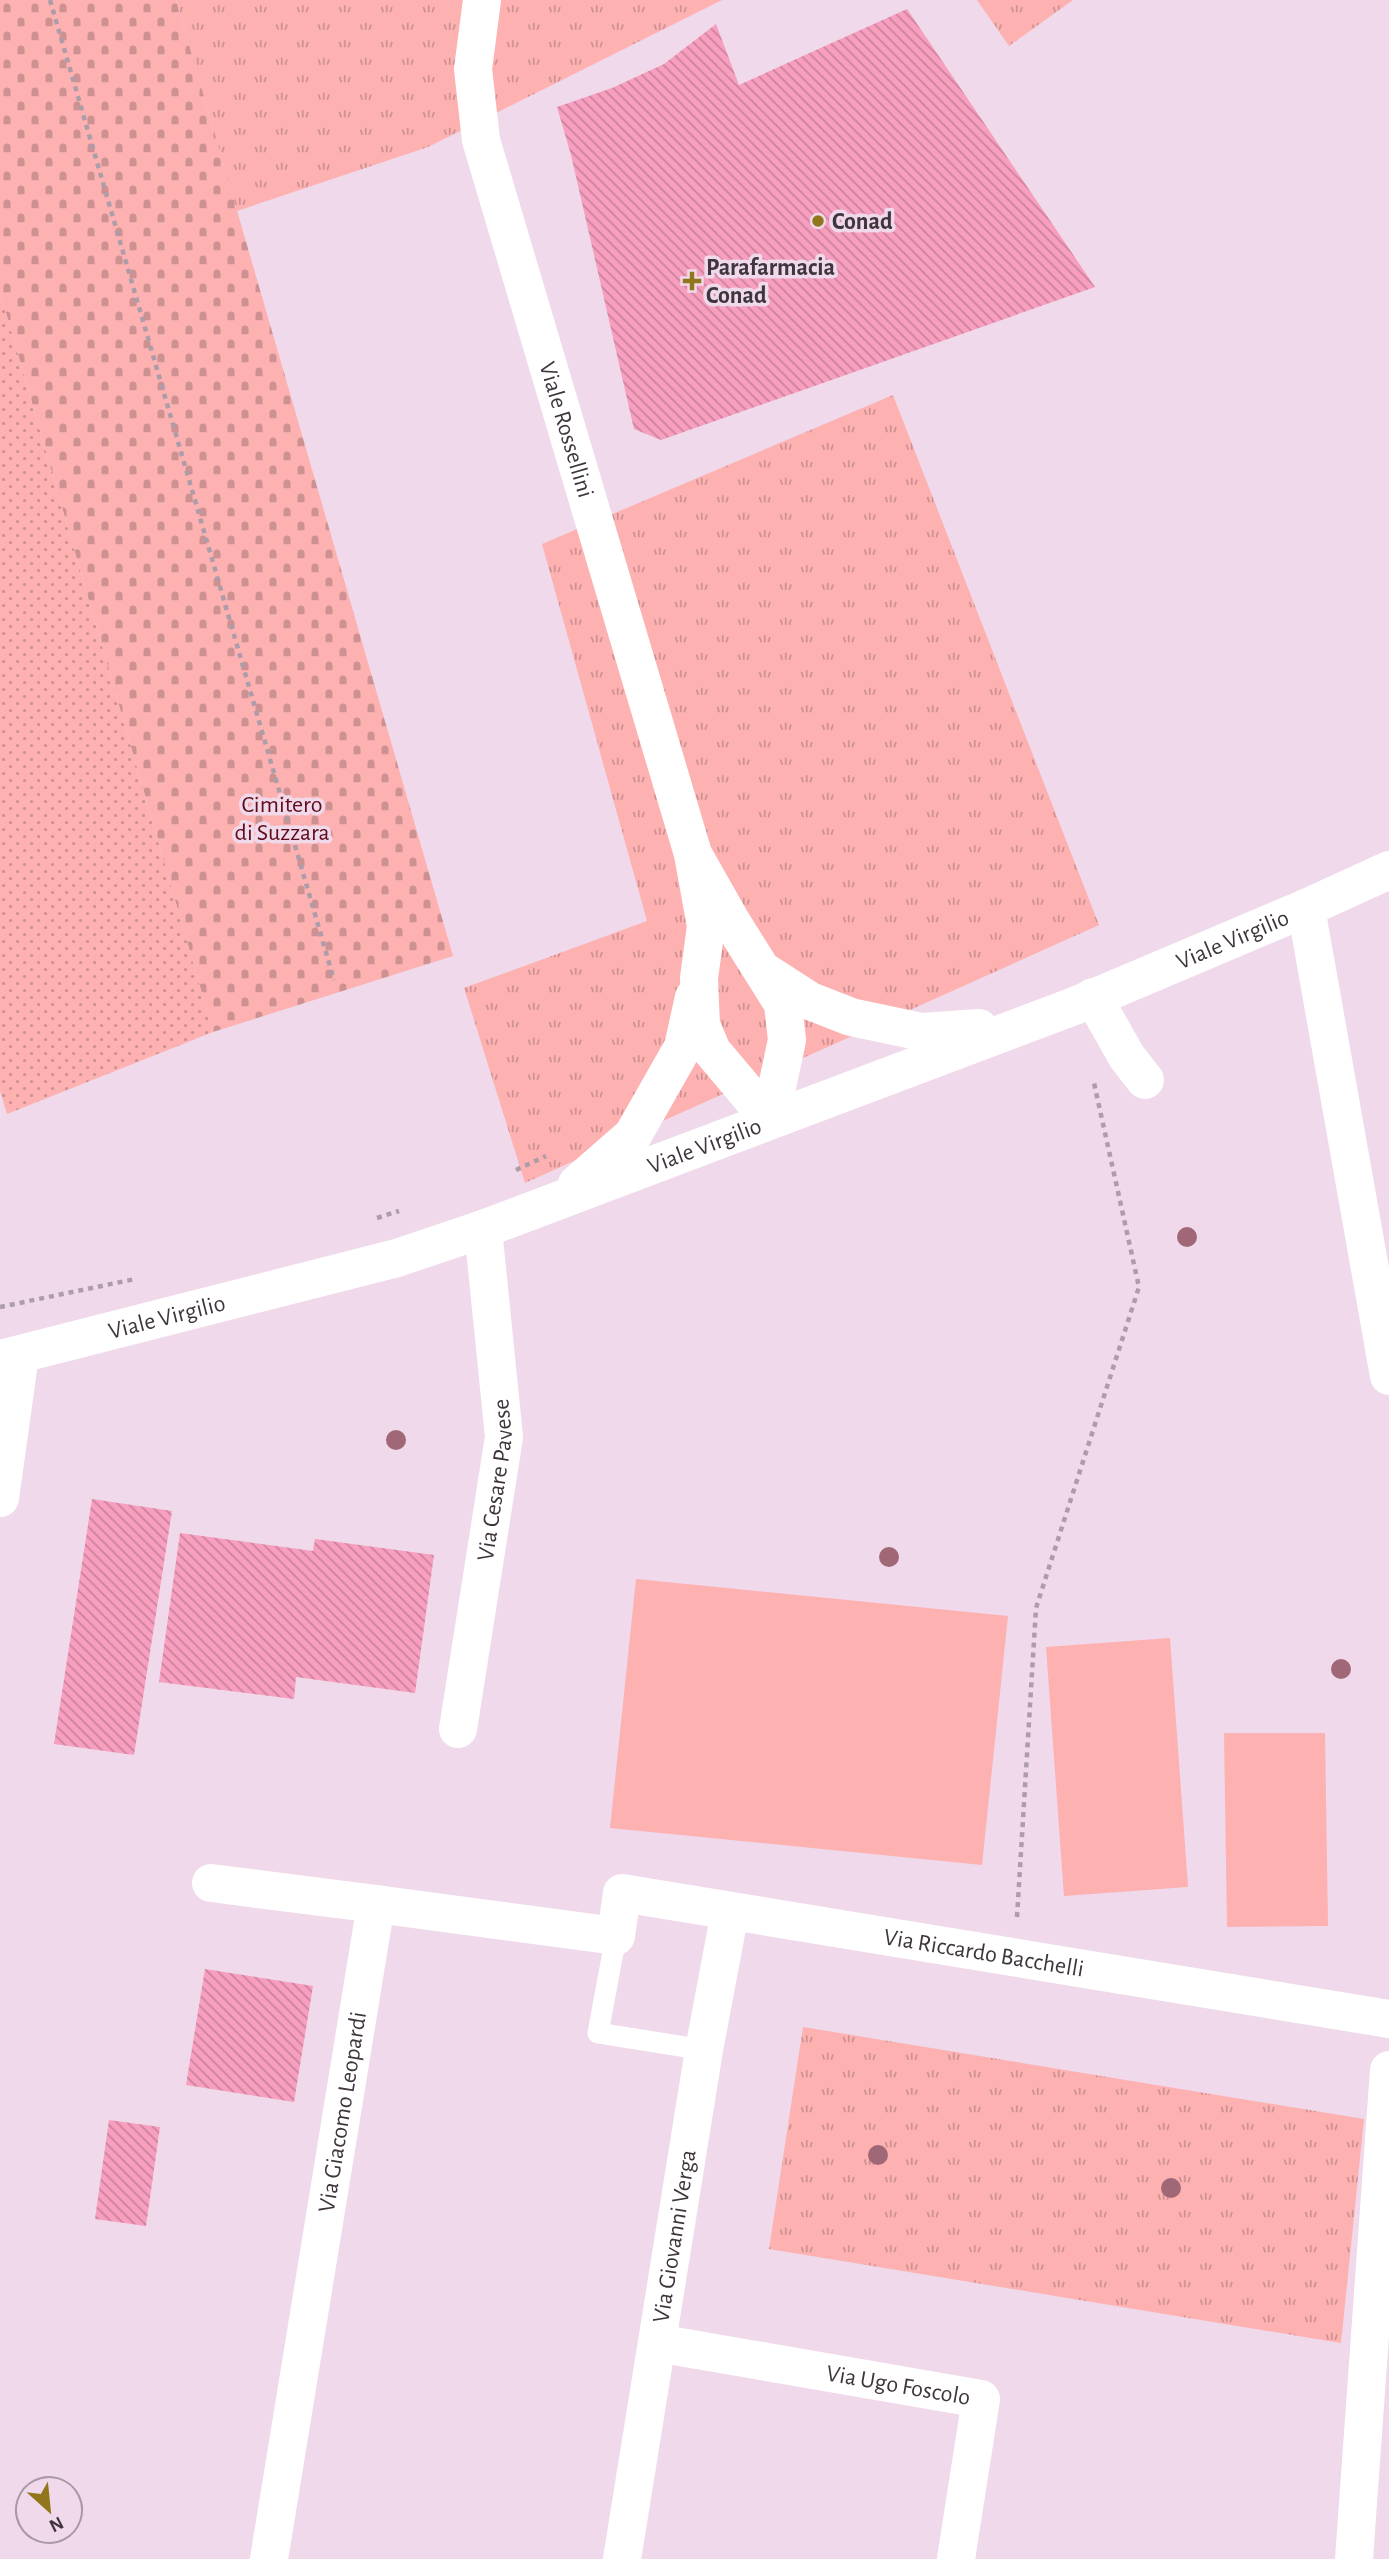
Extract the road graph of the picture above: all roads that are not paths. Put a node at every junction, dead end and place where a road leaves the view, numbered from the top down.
1 (482, 0) edge
2 (693, 853) junction
3 (1389, 870) edge
4 (1306, 908) junction
5 (763, 971) junction
6 (699, 978) junction
7 (1093, 997) junction
8 (1023, 1025) junction
9 (1145, 1080) dead end
10 (771, 1120) junction
11 (558, 1200) junction
12 (483, 1229) junction
13 (10, 1357) edge
14 (1389, 1376) edge
15 (0, 1498) edge
16 (458, 1729) dead end
17 (211, 1882) dead end
18 (376, 1904) junction
19 (730, 1912) junction
20 (616, 1936) junction
21 (1389, 2020) edge
22 (704, 2050) junction
23 (1389, 2070) edge
24 (657, 2343) junction
25 (270, 2559) edge
26 (622, 2559) edge
27 (956, 2559) edge
28 (1354, 2559) edge

1 - 2 street, Viale Rossellini
2 - 5 street
2 - 6 street
3 - 4 street, Viale Virgilio
4 - 7 street, Viale Virgilio
4 - 14 street
5 - 8 street
5 - 10 street
6 - 10 street
6 - 11 street
7 - 8 street, Viale Virgilio
7 - 9 street
8 - 10 street, Viale Virgilio
10 - 11 street, Viale Virgilio
11 - 12 street, Viale Virgilio
12 - 13 street, Viale Virgilio
12 - 16 street, Via Cesare Pavese
13 - 15 street
17 - 18 street
18 - 20 street
18 - 25 street, Via Giacomo Leopardi
19 - 20 street, Via Riccardo Bacchelli
19 - 21 street, Via Riccardo Bacchelli
19 - 22 street, Via Giovanni Verga
20 - 22 lane
22 - 24 street, Via Giovanni Verga
23 - 28 street
24 - 26 street, Via Giovanni Verga
24 - 27 street, Via Ugo Foscolo

